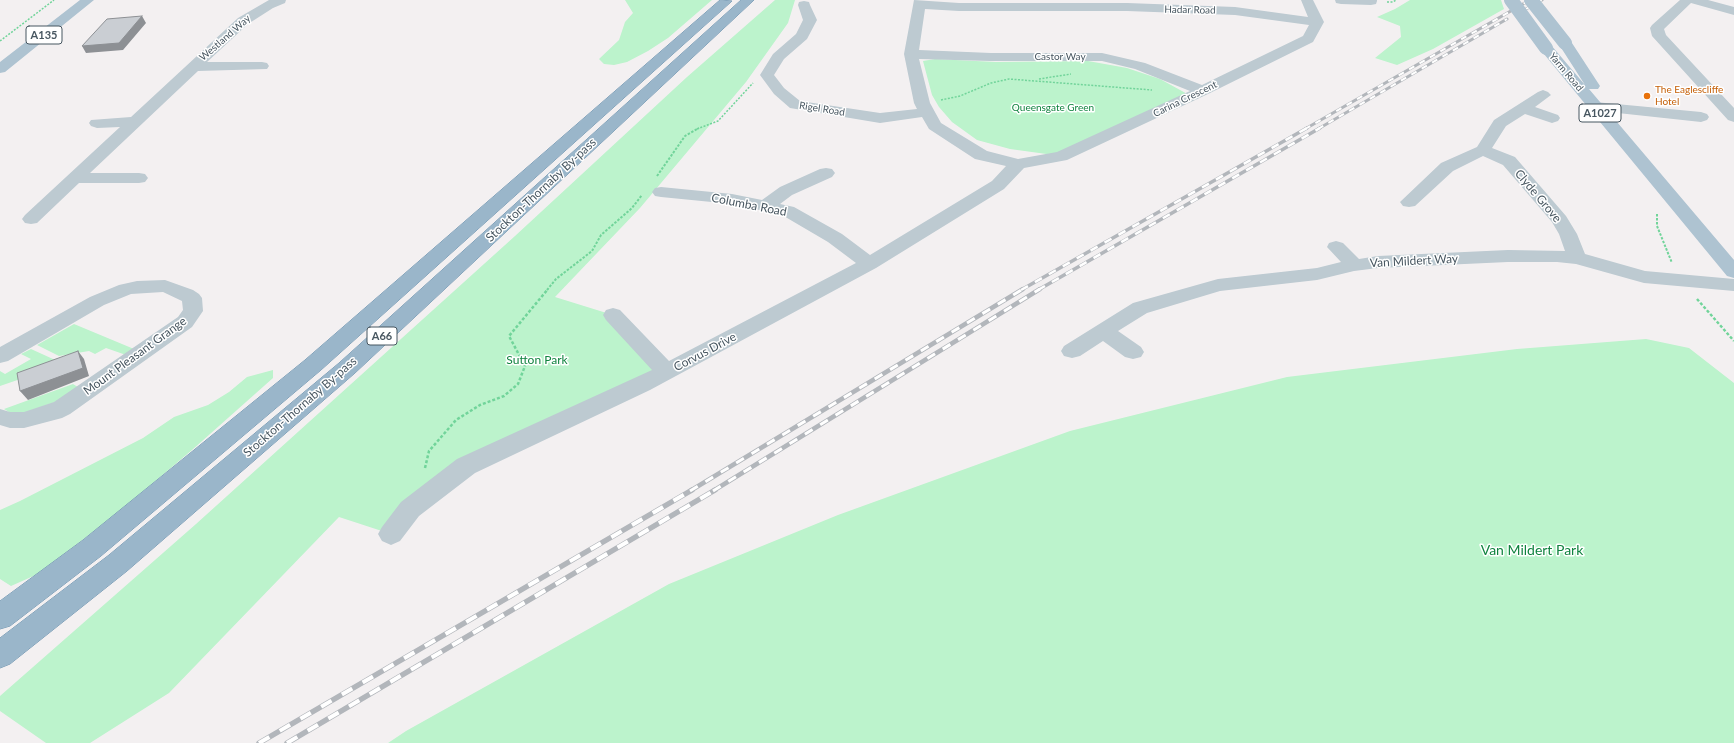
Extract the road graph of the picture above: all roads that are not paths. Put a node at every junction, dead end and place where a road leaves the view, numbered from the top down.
1 (68, 0) edge
2 (88, 0) edge
3 (280, 0) edge
4 (727, 0) edge
5 (748, 0) edge
6 (1307, 0) edge
7 (1341, 0) edge
8 (1511, 0) edge
9 (1531, 0) edge
10 (1687, 0) edge
11 (1694, 0) edge
12 (1371, 2) dead end
13 (919, 3) edge
14 (804, 6) dead end
15 (1734, 11) edge
16 (1317, 22) junction
17 (25, 33) dead end
18 (911, 54) junction
19 (262, 66) dead end
20 (192, 67) junction
21 (0, 69) edge
22 (1203, 91) junction
23 (1543, 95) dead end
24 (1601, 107) junction
25 (925, 108) junction
26 (1524, 108) junction
27 (1663, 113) junction
28 (1701, 117) dead end
29 (1734, 117) edge
30 (1552, 118) dead end
31 (134, 122) junction
32 (97, 123) dead end
33 (1674, 127) dead end
34 (1483, 150) junction
35 (1018, 164) junction
36 (826, 174) dead end
37 (74, 178) junction
38 (139, 178) dead end
39 (654, 187) road end
40 (1409, 202) dead end
41 (766, 206) junction
42 (31, 219) dead end
43 (1336, 247) dead end
44 (1577, 258) junction
45 (869, 264) junction
46 (1354, 265) junction
47 (1734, 272) edge
48 (1734, 285) edge
49 (612, 315) dead end
50 (1103, 331) junction
51 (1072, 351) dead end
52 (1132, 352) dead end
53 (0, 356) edge
54 (666, 372) junction
55 (0, 417) edge
56 (391, 534) dead end
57 (0, 617) edge
58 (0, 655) edge

1 - 17 main road, A135
2 - 21 main road, A135
3 - 20 street, Westland Way
4 - 57 highway, Stockton-Thornaby By-pass / A66
5 - 58 highway, Stockton-Thornaby By-pass / A66
6 - 16 street
7 - 12 street
8 - 24 main road, Yarm Road / A1027, bridge
9 - 24 main road, Yarm Road / A1027, bridge
10 - 29 street
11 - 15 street
13 - 16 street, Hadar Road
13 - 18 street
14 - 25 street, Rigel Road
16 - 22 street, Carina Crescent
18 - 22 street, Castor Way
18 - 25 street
19 - 20 street, Westland Way
20 - 31 street, Westland Way
22 - 35 street, Carina Crescent
23 - 26 street
24 - 27 street
24 - 47 main road, Yarm Road / A1027
25 - 35 street
26 - 30 street
26 - 34 street
27 - 28 street
27 - 33 street
31 - 32 street
31 - 37 street, Westland Way
34 - 40 street
34 - 44 street, Clyde Grove
35 - 45 street, Corvus Drive
36 - 41 street
37 - 38 street
37 - 42 street, Westland Way
39 - 41 street, Columba Road
41 - 45 street, Columba Road
43 - 46 street
44 - 46 street, Van Mildert Way
44 - 48 street, Van Mildert Way
45 - 54 street, Corvus Drive
46 - 50 street, Van Mildert Way
49 - 54 street
50 - 51 street, Van Mildert Way
50 - 52 street
53 - 55 street, Mount Pleasant Grange
54 - 56 street, Corvus Drive

